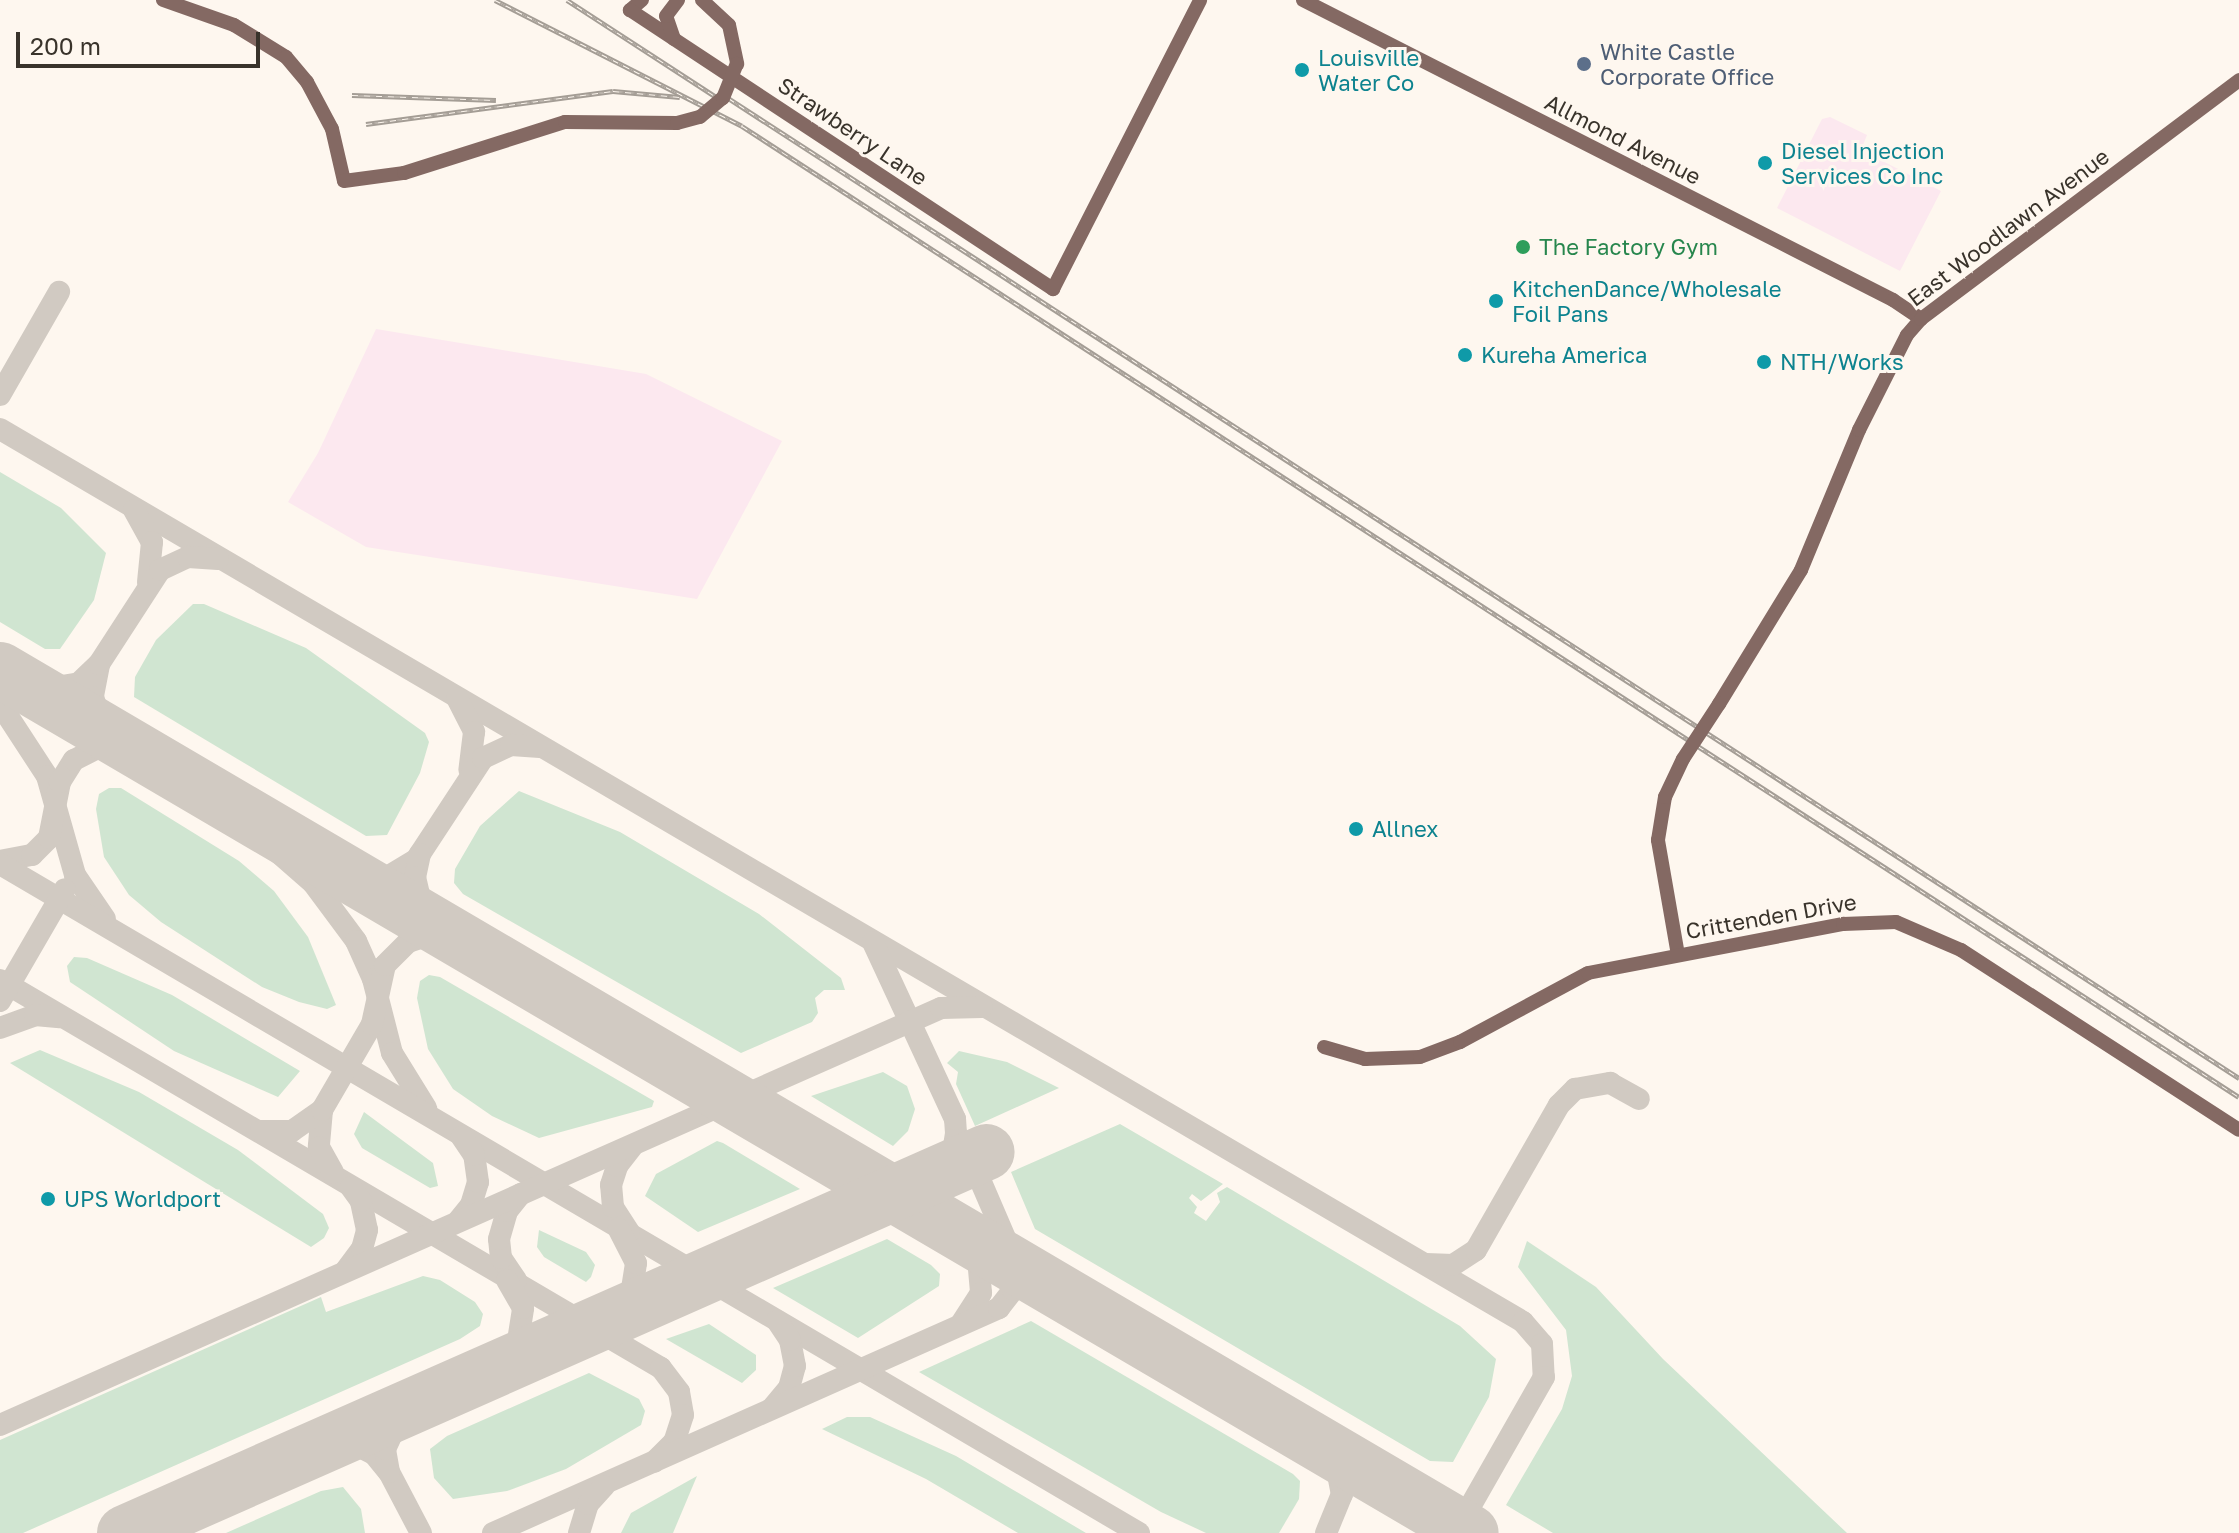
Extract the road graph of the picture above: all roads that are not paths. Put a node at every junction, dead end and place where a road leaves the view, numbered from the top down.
1 (163, 0) edge
2 (642, 0) edge
3 (678, 0) edge
4 (702, 0) edge
5 (1200, 0) edge
6 (1303, 0) edge
7 (674, 39) junction
8 (2239, 80) edge
9 (1921, 319) junction
10 (1678, 955) junction
11 (1324, 1047) dead end
12 (2239, 1130) edge

1 - 4 street, bridge
2 - 7 street, Strawberry Lane
3 - 7 street
5 - 7 street, Strawberry Lane
6 - 9 street, Allmond Avenue
8 - 9 street, East Woodlawn Avenue
9 - 10 street, East Woodlawn Avenue, bridge
10 - 11 street, Crittenden Drive
10 - 12 street, Crittenden Drive

